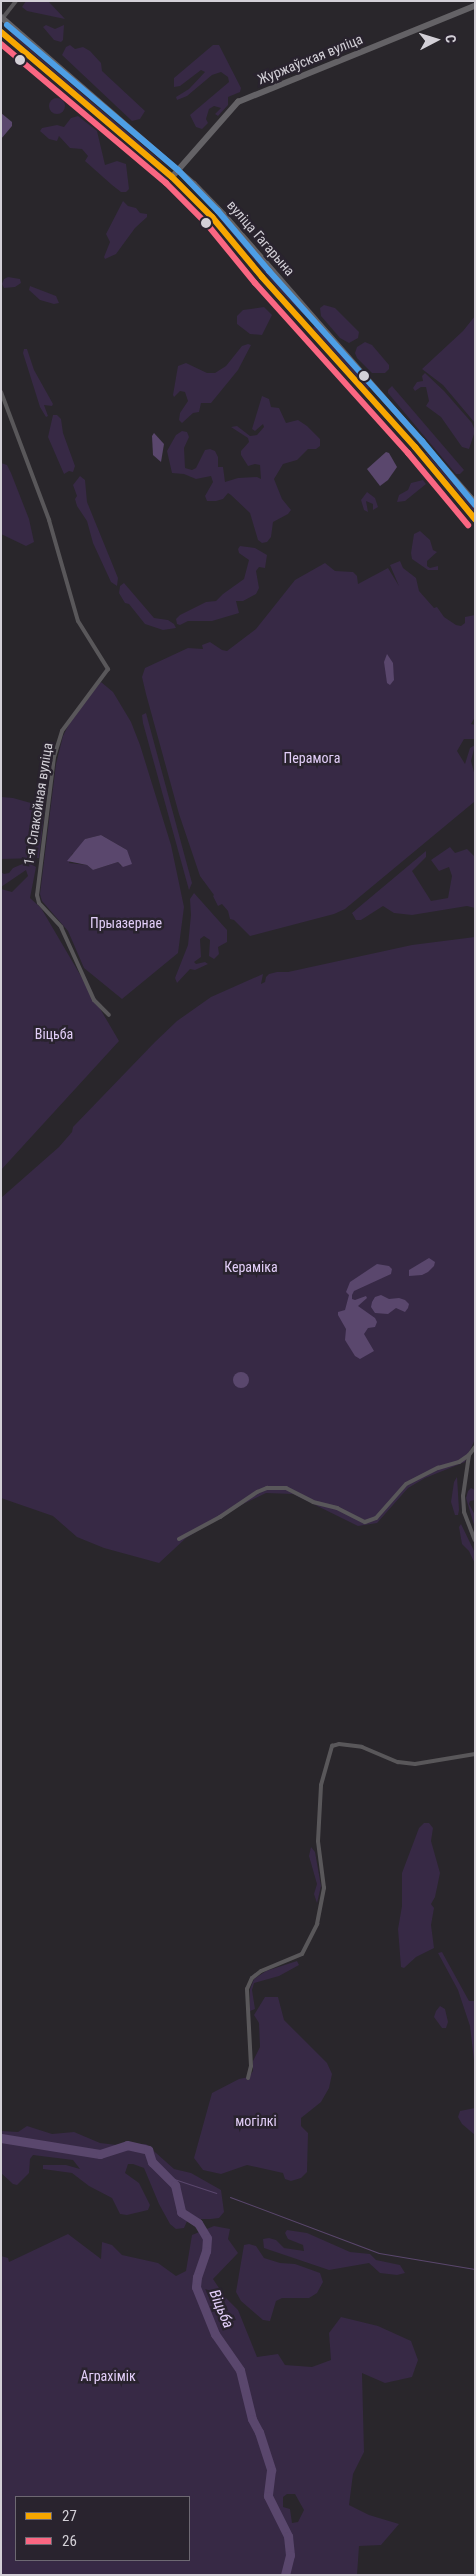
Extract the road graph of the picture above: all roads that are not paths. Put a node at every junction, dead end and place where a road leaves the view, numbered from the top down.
1 (16, 1) edge
2 (475, 6) edge
3 (2, 18) edge
4 (1, 32) edge
5 (178, 170) junction
6 (172, 177) junction
7 (309, 314) junction
8 (301, 321) junction
9 (318, 324) junction
10 (311, 332) junction
11 (1, 392) edge
12 (422, 440) junction
13 (415, 447) junction
14 (431, 450) junction
15 (423, 457) junction
16 (475, 502) edge
17 (475, 519) edge
18 (109, 1014) dead end
19 (475, 1447) edge
20 (469, 1455) junction
21 (179, 1539) dead end
22 (475, 1540) edge
23 (475, 1754) edge
24 (248, 2078) dead end

1 - 3 street
2 - 5 street, Журжаўская вуліца
3 - 5 main road, вуліца Гагарына
4 - 6 main road, вуліца Гагарына
5 - 6 street, Журжаўская вуліца
5 - 7 main road, вуліца Гагарына
6 - 8 main road, вуліца Гагарына
7 - 8 main road
7 - 9 main road, вуліца Гагарына
8 - 10 main road, вуліца Гагарына
9 - 10 main road
9 - 12 main road, вуліца Гагарына
10 - 13 main road, вуліца Гагарына
11 - 18 street, 1-я Спакойная вуліца
12 - 13 main road
12 - 14 main road, вуліца Гагарына
13 - 15 main road, вуліца Гагарына
14 - 15 main road
14 - 16 main road, вуліца Гагарына
15 - 17 main road, вуліца Гагарына
19 - 20 street
20 - 21 street
20 - 22 street
23 - 24 street

